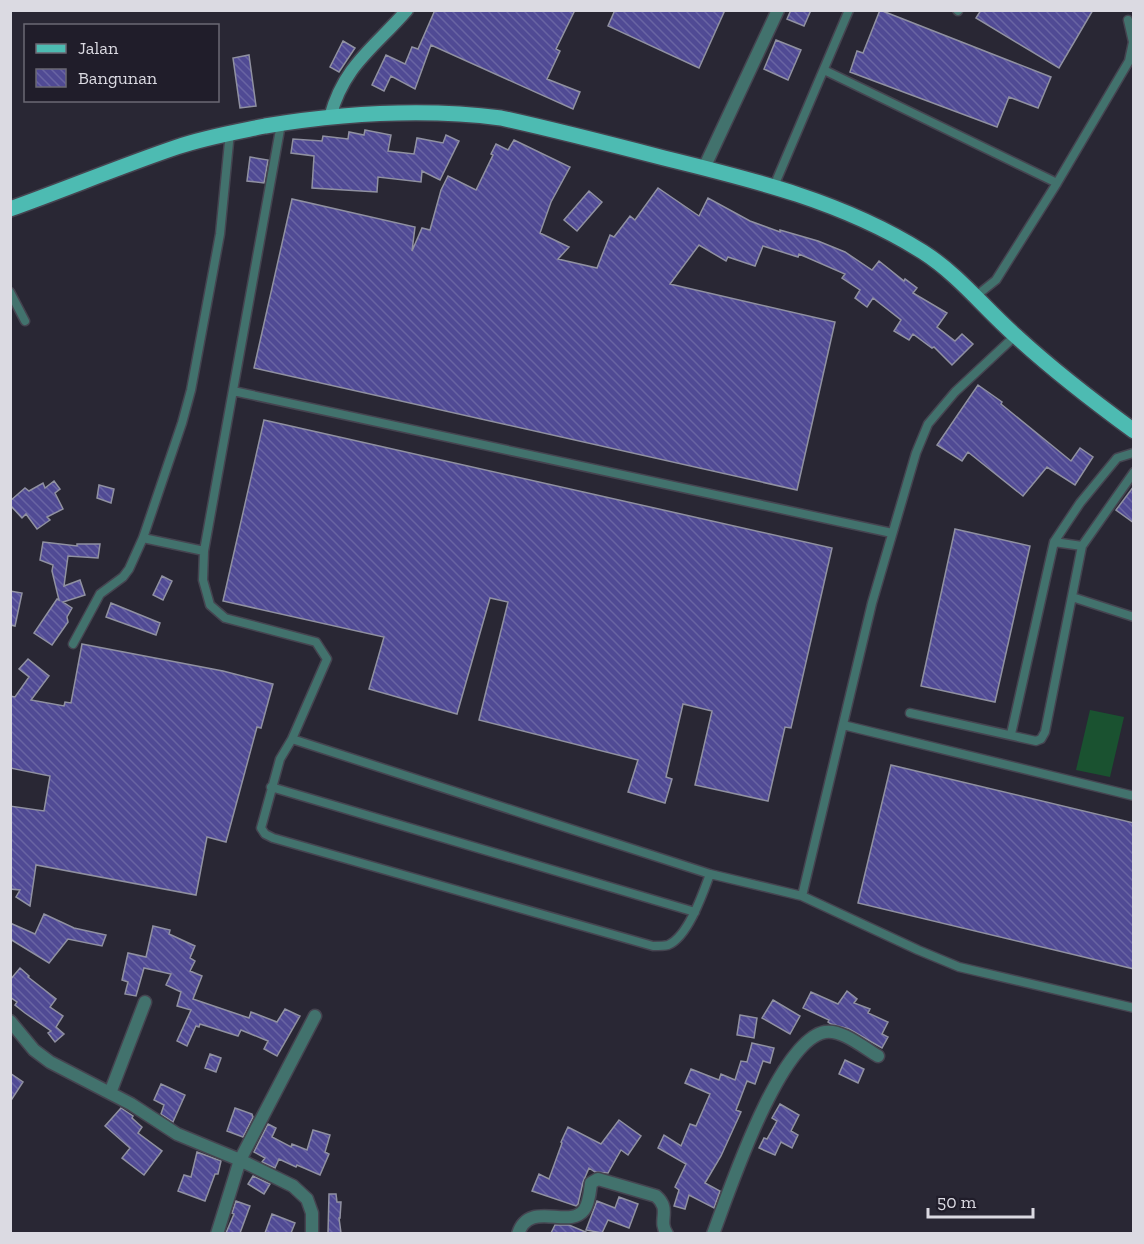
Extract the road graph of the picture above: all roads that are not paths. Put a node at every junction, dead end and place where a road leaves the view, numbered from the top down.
1 (407, 10) edge
2 (778, 10) edge
3 (849, 10) edge
4 (1128, 20) dead end
5 (824, 70) junction
6 (330, 117) junction
7 (281, 124) junction
8 (230, 132) junction
9 (704, 168) junction
10 (1057, 183) junction
11 (774, 186) junction
12 (10, 209) edge
13 (10, 292) edge
14 (976, 296) junction
15 (25, 321) dead end
16 (1015, 336) junction
17 (233, 391) junction
18 (1134, 431) edge
19 (1134, 453) edge
20 (1134, 472) edge
21 (892, 533) junction
22 (143, 537) junction
23 (1053, 542) junction
24 (1082, 546) junction
25 (204, 551) junction
26 (1072, 597) junction
27 (1134, 617) edge
28 (74, 644) dead end
29 (910, 713) dead end
30 (843, 725) junction
31 (1011, 734) junction
32 (292, 739) junction
33 (271, 787) junction
34 (1134, 796) edge
35 (710, 874) junction
36 (802, 896) junction
37 (695, 912) junction
38 (145, 1002) dead end
39 (1134, 1008) edge
40 (315, 1016) dead end
41 (10, 1021) edge
42 (878, 1056) dead end
43 (110, 1093) junction
44 (240, 1160) junction
45 (217, 1233) edge
46 (312, 1233) edge
47 (518, 1233) edge
48 (667, 1233) edge
49 (713, 1233) edge

1 - 6 street
2 - 9 street
3 - 5 lane
4 - 10 lane
5 - 10 lane
5 - 11 lane
6 - 7 main road
6 - 9 main road
7 - 8 main road
7 - 17 lane
8 - 12 main road
8 - 22 lane
9 - 11 main road
10 - 14 lane
11 - 14 main road
13 - 15 lane
14 - 16 main road
16 - 18 main road
16 - 21 lane
17 - 21 lane
17 - 25 lane
19 - 23 lane
20 - 24 lane
21 - 30 lane
22 - 25 lane
22 - 28 lane
23 - 24 lane
23 - 31 lane
24 - 26 lane
25 - 32 lane
26 - 27 lane
26 - 31 lane
29 - 31 lane
30 - 34 lane
30 - 36 lane
32 - 33 lane
32 - 35 lane
33 - 37 lane
33 - 37 lane
35 - 36 lane
35 - 37 lane
36 - 39 lane
38 - 43 street
40 - 44 street
41 - 43 street
42 - 49 street
43 - 44 street
44 - 45 street
44 - 46 street
47 - 48 street

